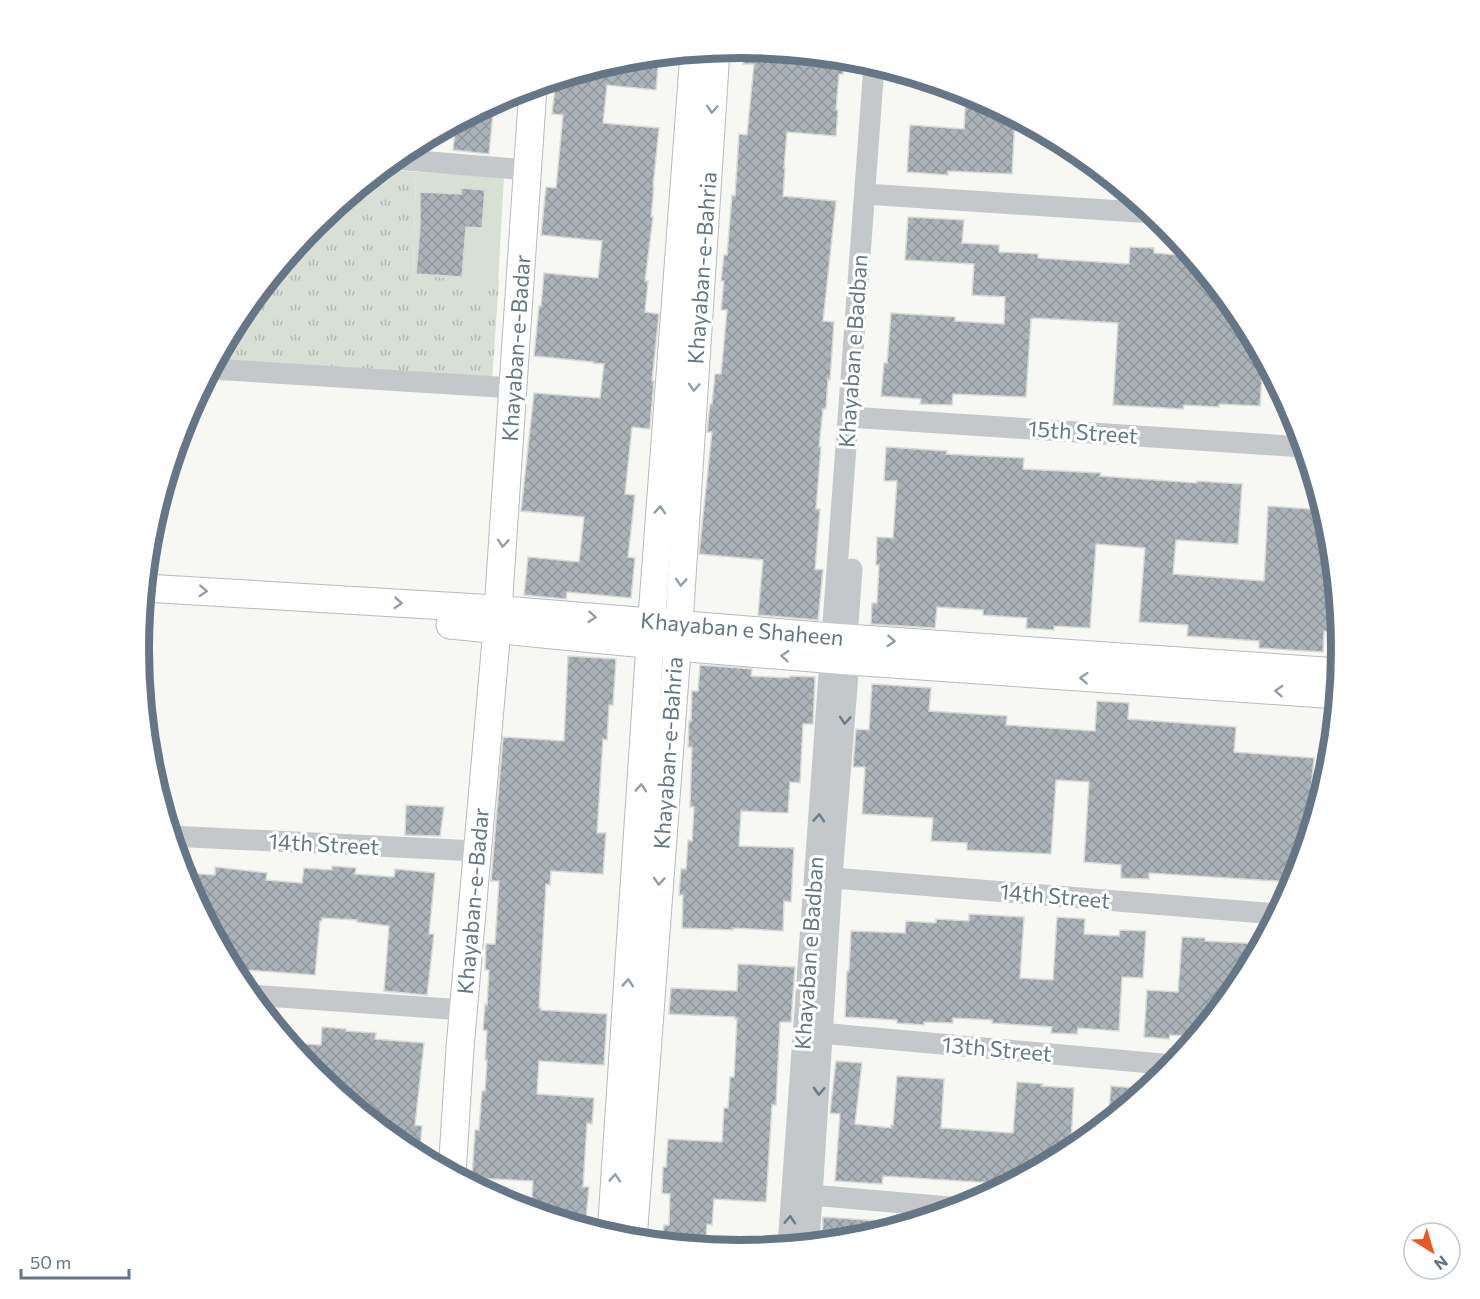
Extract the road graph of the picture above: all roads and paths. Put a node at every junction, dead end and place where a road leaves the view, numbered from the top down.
1 (715, 59) edge
2 (694, 61) edge
3 (874, 74) edge
4 (886, 77) edge
5 (531, 97) edge
6 (518, 101) edge
7 (409, 160) edge
8 (520, 170) junction
9 (871, 194) junction
10 (1137, 212) edge
11 (220, 370) edge
12 (505, 387) junction
13 (856, 417) junction
14 (1295, 446) edge
15 (152, 589) edge
16 (150, 606) edge
17 (353, 610) junction
18 (488, 619) junction
19 (664, 634) junction
20 (840, 649) junction
21 (1330, 672) edge
22 (1329, 694) edge
23 (179, 836) edge
24 (470, 851) junction
25 (823, 877) junction
26 (1269, 913) edge
27 (262, 996) edge
28 (458, 1010) junction
29 (813, 1032) junction
30 (1161, 1064) edge
31 (447, 1162) edge
32 (802, 1195) junction
33 (938, 1206) edge
34 (612, 1226) edge
35 (633, 1230) edge
36 (808, 1236) edge
37 (790, 1238) edge

1 -> 19 main road, Khayaban-e-Bahria
19 -> 2 main road, Khayaban-e-Bahria
3 - 9 street, Khayaban e Badban
4 - 9 street, Khayaban e Badban
5 - 8 main road, Khayaban-e-Badar
6 - 8 main road, Khayaban-e-Badar
7 - 8 street
8 - 12 main road, Khayaban-e-Badar
9 - 10 street
9 - 13 street, Khayaban e Badban
11 - 12 street
12 - 18 main road, Khayaban-e-Badar
13 - 14 street, 15th Street
13 - 20 street, Khayaban e Badban
15 -> 17 main road, Khayaban e Shaheen
16 - 17 main road, Khayaban e Shaheen
17 - 18 main road, Khayaban e Shaheen
18 - 19 main road, Khayaban e Shaheen
18 - 24 main road, Khayaban-e-Badar
19 - 20 main road, Khayaban e Shaheen
34 -> 19 main road, Khayaban-e-Bahria
19 -> 35 main road, Khayaban-e-Bahria
20 -> 21 main road, Khayaban e Shaheen
22 -> 20 main road, Khayaban e Shaheen
20 - 25 street, Khayaban e Badban
23 - 24 street, 14th Street
24 - 28 main road, Khayaban-e-Badar
25 - 26 street, 14th Street
25 - 29 street, Khayaban e Badban
27 - 28 street
28 - 31 main road, Khayaban-e-Badar
29 - 30 street, 13th Street
29 - 32 street, Khayaban e Badban
32 - 33 street
32 - 36 street, Khayaban e Badban
37 -> 32 street, Khayaban e Badban

